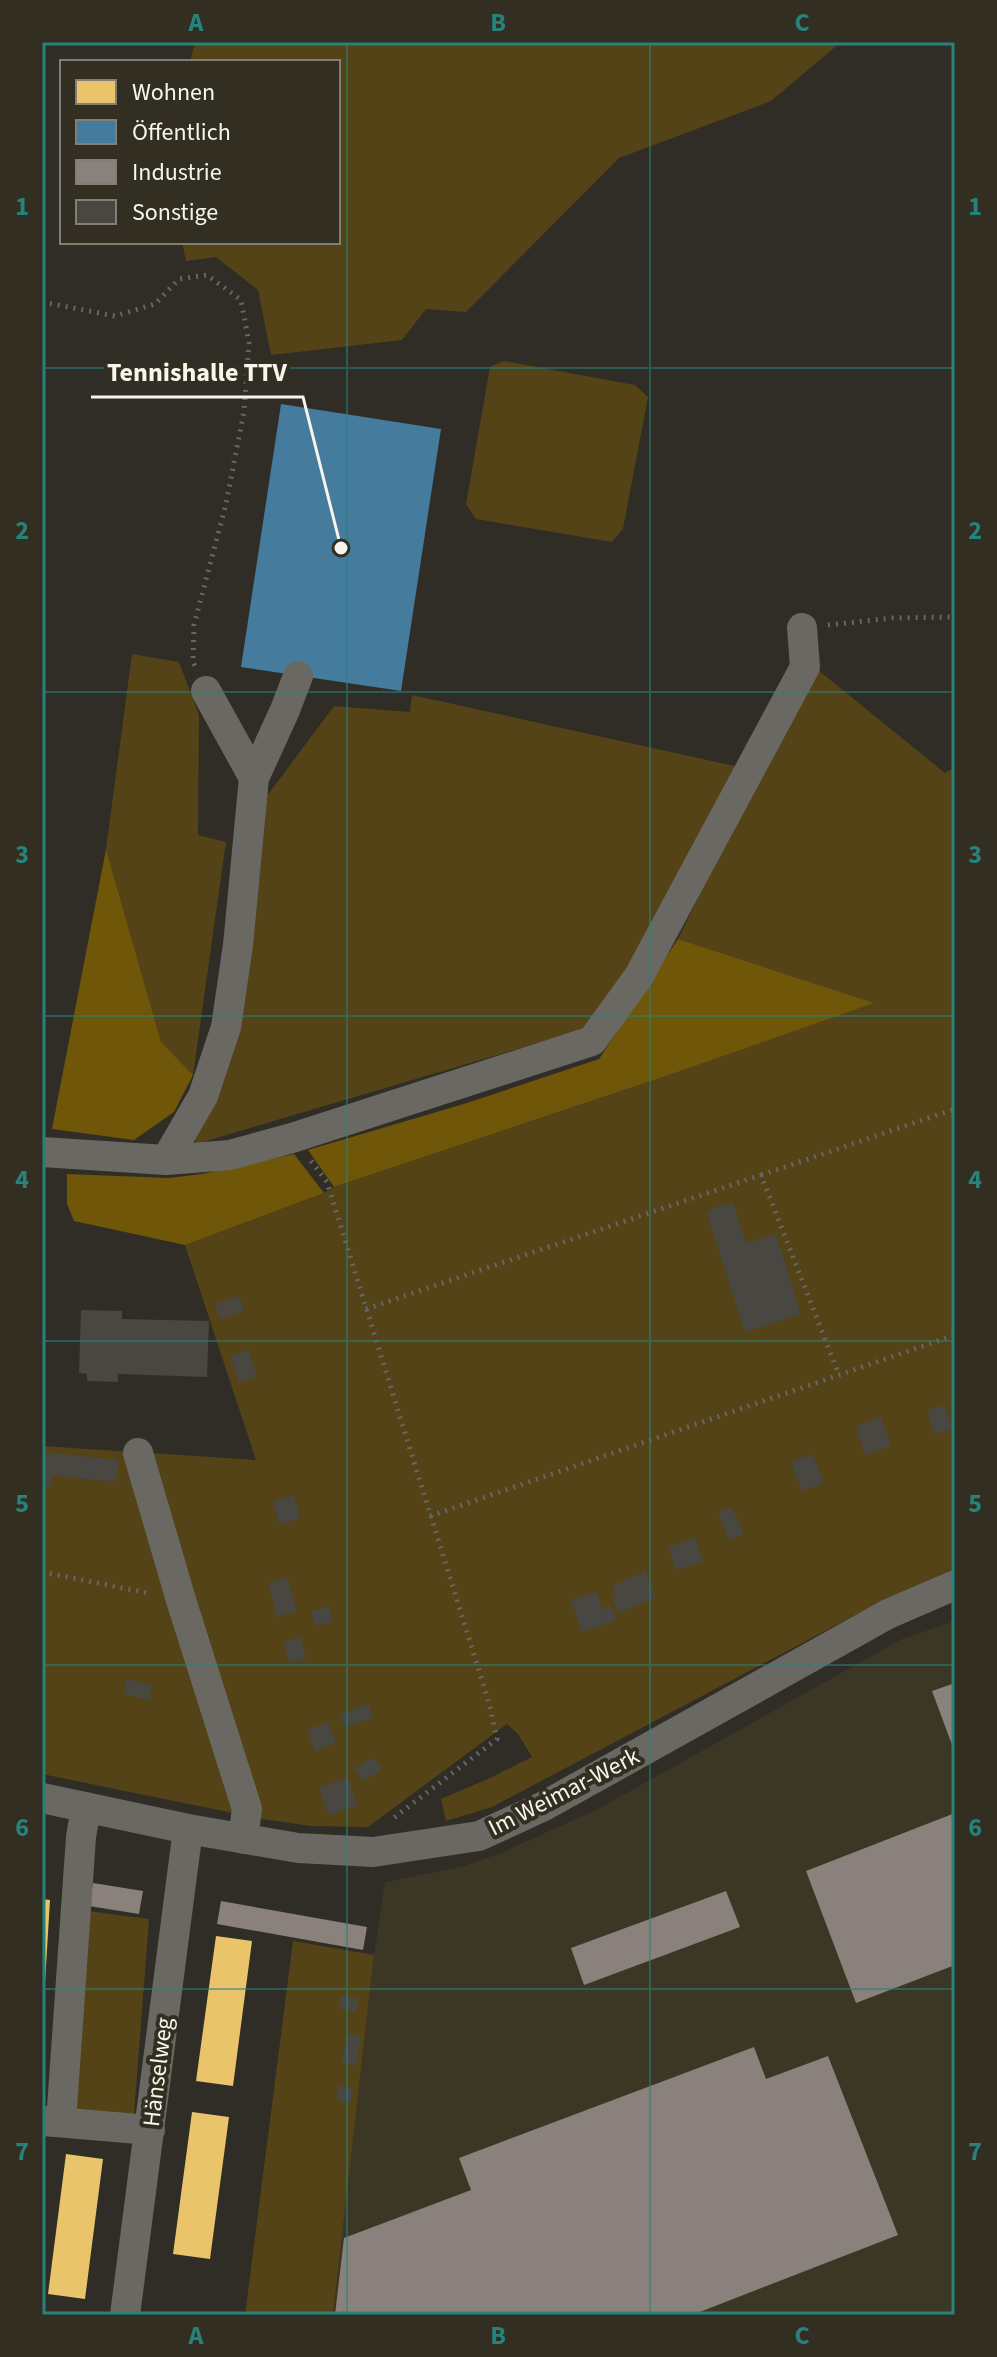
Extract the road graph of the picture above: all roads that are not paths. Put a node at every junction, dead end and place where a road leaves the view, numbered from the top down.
1 (802, 628) road end
2 (298, 676) dead end
3 (206, 691) road end
4 (254, 778) junction
5 (42, 1152) edge
6 (166, 1160) junction
7 (138, 1453) dead end
8 (955, 1585) edge
9 (42, 1798) edge
10 (86, 1807) junction
11 (243, 1839) junction
12 (187, 1843) junction
13 (52, 2121) edge
14 (150, 2130) junction
15 (125, 2315) edge

1 - 6 street
2 - 4 street
3 - 4 street
4 - 6 street
5 - 6 street
7 - 11 street
8 - 11 street, Im Weimar-Werk
9 - 10 street, Im Weimar-Werk
10 - 12 street, Im Weimar-Werk
10 - 13 street
11 - 12 street, Im Weimar-Werk
12 - 14 street, Hänselweg
13 - 14 street
14 - 15 street, Hänselweg

